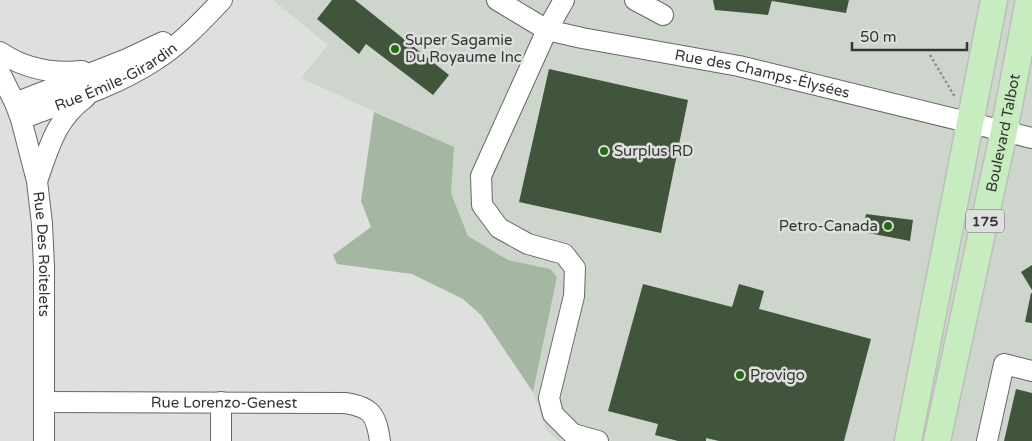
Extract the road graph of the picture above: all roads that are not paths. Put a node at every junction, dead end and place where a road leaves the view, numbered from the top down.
1 (222, 0) edge
2 (497, 0) edge
3 (564, 0) edge
4 (635, 0) edge
5 (994, 0) edge
6 (1029, 0) edge
7 (662, 15) dead end
8 (547, 30) junction
9 (0, 52) edge
10 (0, 73) edge
11 (101, 78) junction
12 (18, 111) junction
13 (970, 123) junction
14 (1004, 131) junction
15 (1032, 138) edge
16 (36, 181) junction
17 (1032, 371) edge
18 (44, 402) junction
19 (221, 402) junction
20 (44, 441) edge
21 (221, 441) edge
22 (380, 441) edge
23 (598, 441) edge
24 (908, 441) edge
25 (938, 441) edge
26 (987, 441) edge

1 - 11 street, Rue Émile-Girardin
2 - 8 street, Rue des Champs-Élysées
3 - 8 street
4 - 7 street
5 - 13 main road, 175
6 - 14 main road, Boulevard Talbot / 175
8 - 13 street, Rue des Champs-Élysées
8 - 23 street
9 - 11 street
10 - 12 street, Rue Des Roitelets
11 - 12 street, Rue Émile-Girardin
11 - 16 street
12 - 16 street, Rue Des Roitelets
13 - 14 street, Rue des Champs-Élysées
13 - 24 main road, 175
14 - 15 street, Rue des Champs-Élysées
14 - 25 main road, Boulevard Talbot / 175
16 - 18 street, Rue Des Roitelets
17 - 26 street
18 - 19 street, Rue Lorenzo-Genest
18 - 20 street, Rue Des Roitelets
19 - 21 street
19 - 22 street, Rue Lorenzo-Genest

